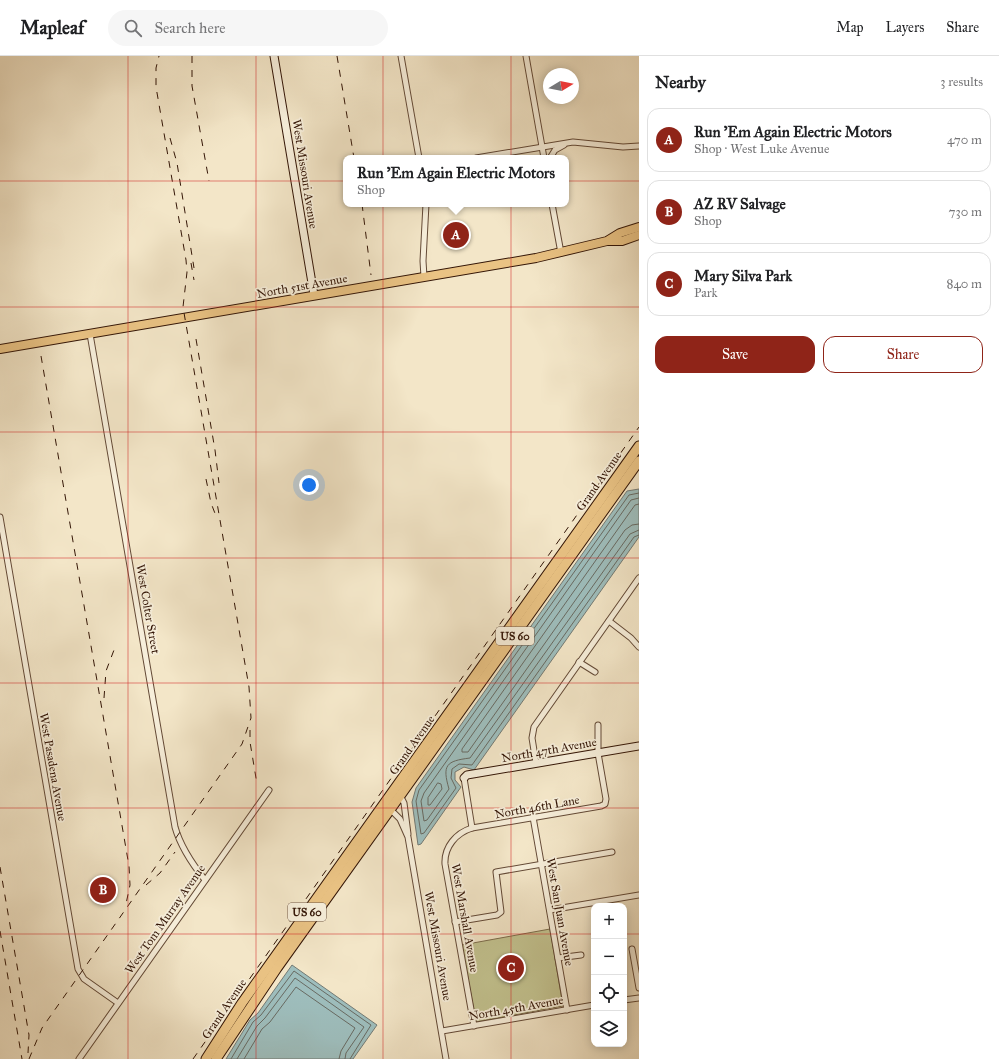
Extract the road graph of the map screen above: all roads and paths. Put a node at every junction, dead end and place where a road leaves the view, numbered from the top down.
1 (274, 56) edge
2 (401, 56) edge
3 (526, 56) edge
4 (573, 142) junction
5 (639, 146) edge
6 (542, 147) junction
7 (418, 155) edge
8 (494, 155) edge
9 (543, 155) edge
10 (552, 155) edge
11 (426, 207) edge
12 (553, 207) edge
13 (639, 227) edge
14 (639, 235) edge
15 (607, 240) junction
16 (561, 253) junction
17 (424, 277) junction
18 (314, 296) junction
19 (90, 334) junction
20 (0, 349) edge
21 (639, 446) edge
22 (639, 461) edge
23 (0, 517) edge
24 (638, 582) edge
25 (609, 621) junction
26 (639, 647) edge
27 (579, 662) junction
28 (595, 672) dead end
29 (598, 725) dead end
30 (639, 746) edge
31 (598, 753) junction
32 (536, 763) junction
33 (412, 767) junction
34 (464, 778) joint
35 (269, 790) dead end
36 (401, 796) junction
37 (392, 810) junction
38 (534, 817) junction
39 (472, 828) junction
40 (408, 837) junction
41 (612, 852) dead end
42 (542, 864) junction
43 (205, 880) junction
44 (639, 895) edge
45 (550, 910) junction
46 (455, 922) junction
47 (632, 949) dead end
48 (581, 954) dead end
49 (558, 958) junction
50 (639, 988) edge
51 (639, 998) edge
52 (627, 1000) edge
53 (118, 1003) junction
54 (591, 1006) edge
55 (567, 1010) junction
56 (474, 1026) junction
57 (442, 1031) junction
58 (217, 1052) edge
59 (79, 1059) edge
60 (201, 1059) edge
61 (206, 1059) edge
62 (216, 1059) edge
63 (446, 1059) edge

1 - 18 street, West Missouri Avenue
2 - 7 street
3 - 6 street
4 - 5 street
4 - 6 street
4 - 10 street
6 - 8 street
6 - 9 street
11 - 17 street
12 - 16 street
13 - 15 main road, North 51st Avenue
14 - 15 main road, North 51st Avenue
15 - 16 main road, North 51st Avenue
16 - 17 main road, North 51st Avenue
17 - 18 main road, North 51st Avenue
18 - 19 main road, North 51st Avenue
19 - 20 main road, North 51st Avenue
19 - 43 street, West Colter Street
21 - 33 highway, Grand Avenue / US 60
22 - 36 highway, Grand Avenue / US 60
23 - 53 street, West Pasadena Avenue
24 - 25 street
25 - 26 street
25 - 27 street
27 - 28 street
27 - 32 street
29 - 31 street
30 - 31 street, North 47th Avenue
31 - 32 street, North 47th Avenue
31 - 38 street, North 46th Lane
32 - 34 street, North 47th Avenue
33 - 37 highway
33 - 58 highway, Grand Avenue / US 60
34 - 39 street
35 - 43 street, West Tom Murray Avenue
36 - 37 highway, Grand Avenue / US 60
36 - 40 street, West Missouri Avenue
37 - 40 street, West Missouri Avenue
37 - 58 highway, Grand Avenue / US 60
38 - 39 street, North 46th Lane
38 - 42 street, West San Juan Avenue
39 - 46 street, West Marshall Avenue
40 - 57 street, West Missouri Avenue
41 - 42 street
42 - 45 street, West San Juan Avenue
42 - 46 street
43 - 53 street, West Tom Murray Avenue
44 - 45 street
45 - 49 street, West San Juan Avenue
46 - 56 street, West Marshall Avenue
47 - 50 street
48 - 49 street
49 - 55 street, West San Juan Avenue
51 - 52 street
53 - 59 street, West Tom Murray Avenue
54 - 55 street, North 45th Avenue
55 - 56 street, North 45th Avenue
56 - 57 street, North 45th Avenue
57 - 63 street, West Missouri Avenue
58 - 60 highway
58 - 61 highway, Grand Avenue / US 60
58 - 62 highway, Grand Avenue / US 60

